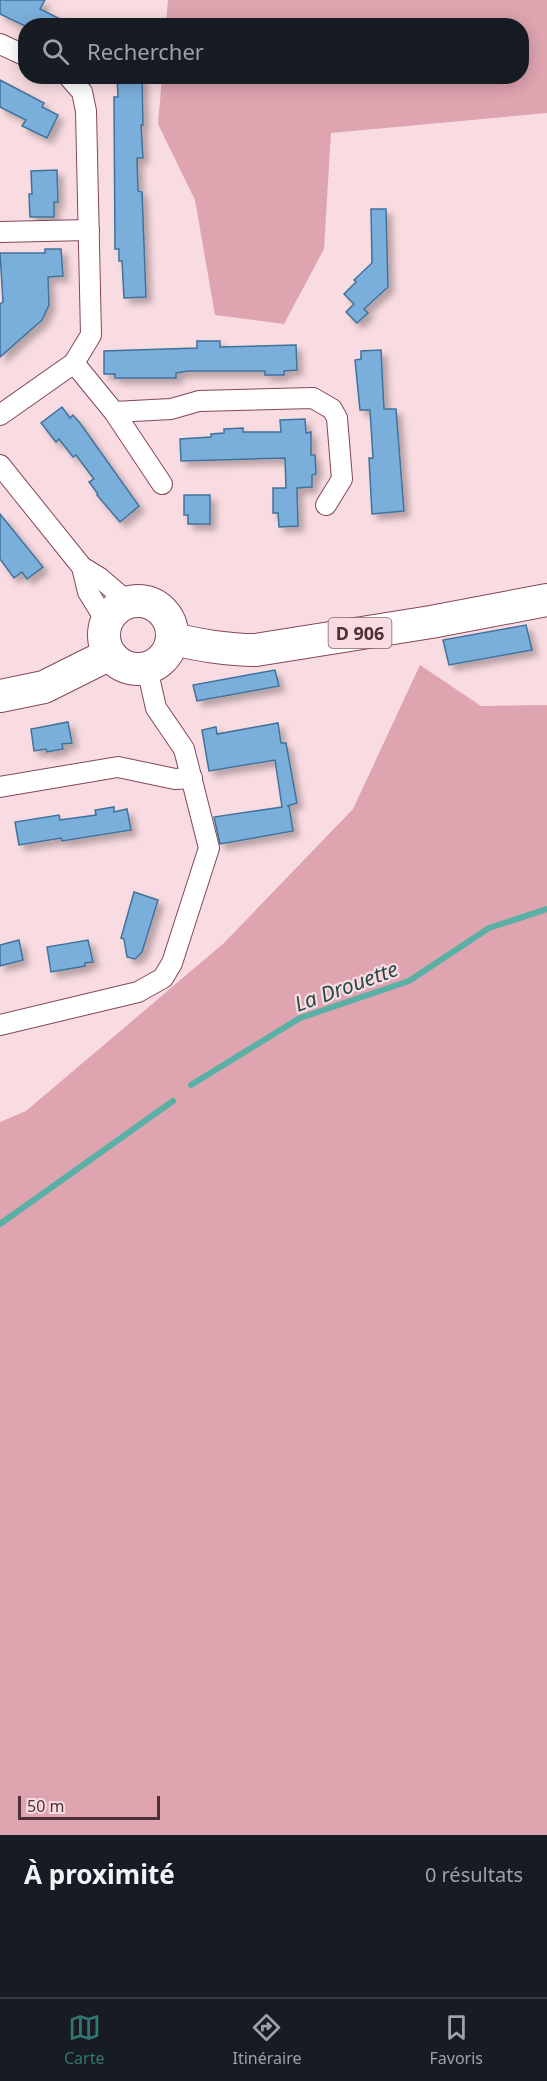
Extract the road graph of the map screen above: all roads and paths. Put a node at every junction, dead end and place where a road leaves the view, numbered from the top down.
1 (0, 44) edge
2 (18, 52) edge
3 (75, 84) edge
4 (89, 230) junction
5 (0, 232) edge
6 (75, 363) junction
7 (114, 412) junction
8 (0, 415) edge
9 (0, 465) edge
10 (162, 484) dead end
11 (326, 505) dead end
12 (82, 567) junction
13 (547, 600) edge
14 (117, 611) junction
15 (172, 639) junction
16 (108, 653) junction
17 (147, 668) junction
18 (0, 696) edge
19 (192, 778) junction
20 (0, 787) edge
21 (0, 1025) edge

1 - 2 street
3 - 4 street
4 - 5 street
4 - 6 street
6 - 7 street
6 - 8 street
7 - 10 street
7 - 11 street
9 - 12 street
12 - 14 street
12 - 14 street
13 - 15 main road, D 906
14 - 15 main road
14 - 16 main road
15 - 17 main road
16 - 17 main road
16 - 18 main road
17 - 19 street
19 - 20 street
19 - 21 street

